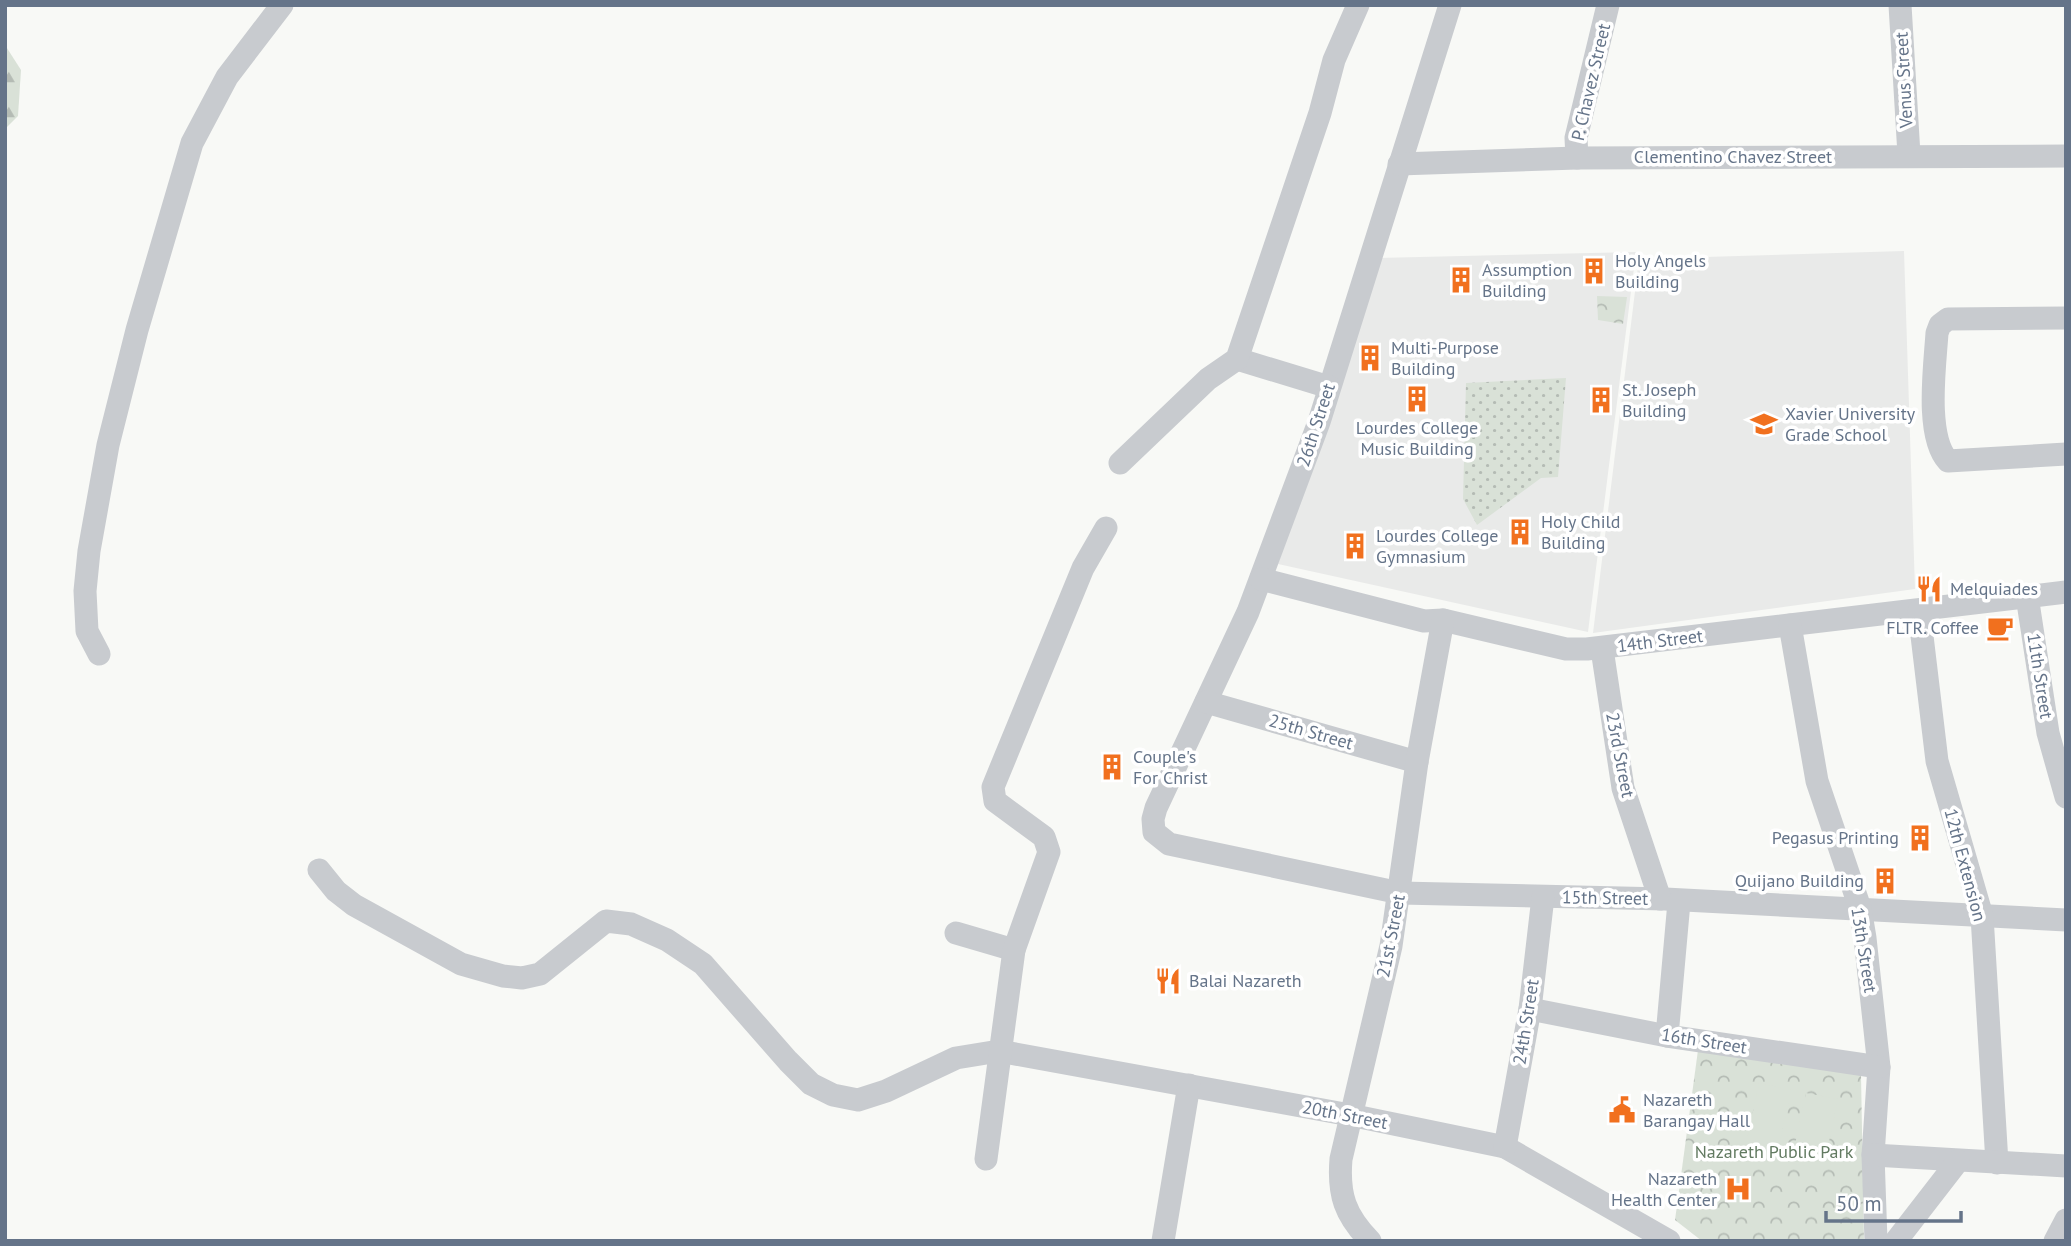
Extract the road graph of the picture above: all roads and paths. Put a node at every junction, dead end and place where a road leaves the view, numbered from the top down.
1 (282, 5) edge
2 (1358, 5) edge
3 (1450, 5) edge
4 (1608, 5) edge
5 (1900, 5) edge
6 (1909, 155) junction
7 (2066, 156) edge
8 (1577, 158) junction
9 (1399, 164) junction
10 (2066, 318) edge
11 (1237, 359) junction
12 (1329, 387) junction
13 (2066, 454) edge
14 (1120, 463) dead end
15 (1106, 528) dead end
16 (1261, 579) junction
17 (2066, 592) edge
18 (2028, 596) junction
19 (1919, 611) junction
20 (1443, 620) junction
21 (1790, 625) junction
22 (1602, 649) junction
23 (99, 654) dead end
24 (1206, 702) junction
25 (1417, 762) junction
26 (2066, 797) edge
27 (1154, 832) joint
28 (319, 870) dead end
29 (1400, 893) junction
30 (1543, 897) junction
31 (1670, 901) junction
32 (1860, 908) junction
33 (1982, 916) junction
34 (2066, 919) edge
35 (956, 933) dead end
36 (1014, 950) junction
37 (1530, 1009) junction
38 (1667, 1037) junction
39 (999, 1051) junction
40 (1879, 1067) junction
41 (1189, 1085) junction
42 (1350, 1115) junction
43 (1505, 1147) junction
44 (1873, 1155) junction
45 (986, 1159) dead end
46 (1958, 1161) junction
47 (1997, 1163) junction
48 (2066, 1166) edge
49 (2066, 1220) edge
50 (1663, 1239) edge
51 (1163, 1241) edge
52 (1370, 1241) edge
53 (1876, 1241) edge
54 (1896, 1241) edge
55 (2055, 1241) edge

1 - 23 street
2 - 11 street
3 - 9 street, 26th Street
4 - 8 street, P. Chavez Street
5 - 6 street, Venus Street
6 - 7 street, Clementino Chavez Street
6 - 8 street, Clementino Chavez Street
8 - 9 street, Clementino Chavez Street
9 - 12 street, 26th Street
10 - 13 street
11 - 12 street
11 - 14 street
12 - 16 street, 26th Street
15 - 36 street
16 - 20 street, 14th Street
16 - 24 street, 26th Street
17 - 18 street, 14th Street
18 - 19 street, 14th Street
18 - 26 street, 11th Street
19 - 21 street, 14th Street
19 - 33 street, 12th Extension
20 - 22 street, 14th Street
20 - 25 street, 21st Street
21 - 22 street, 14th Street
21 - 32 street, 13th Street
22 - 31 street, 23rd Street
24 - 25 street, 25th Street
24 - 27 street, 26th Street
25 - 29 street, 21st Street
27 - 29 street, 15th Street
28 - 39 street, 20th Street
29 - 30 street, 15th Street
29 - 42 street, 21st Street
30 - 31 street, 15th Street
30 - 37 street, 24th Street
31 - 32 street, 15th Street
31 - 38 street
32 - 33 street, 15th Street
32 - 40 street, 13th Street
33 - 34 street, 15th Street
33 - 47 street, 12th Extension
35 - 36 street
36 - 39 street
37 - 38 street, 16th Street
37 - 43 street, 24th Street
38 - 40 street, 16th Street
39 - 41 street, 20th Street
39 - 45 street
40 - 44 street, 13th Street
41 - 42 street, 20th Street
41 - 51 street
42 - 43 street, 20th Street
42 - 52 street, 21st Street
43 - 50 street, 20th Street
44 - 46 street
44 - 53 street, 13th Street
46 - 47 street
46 - 54 street
47 - 48 street
49 - 55 street

